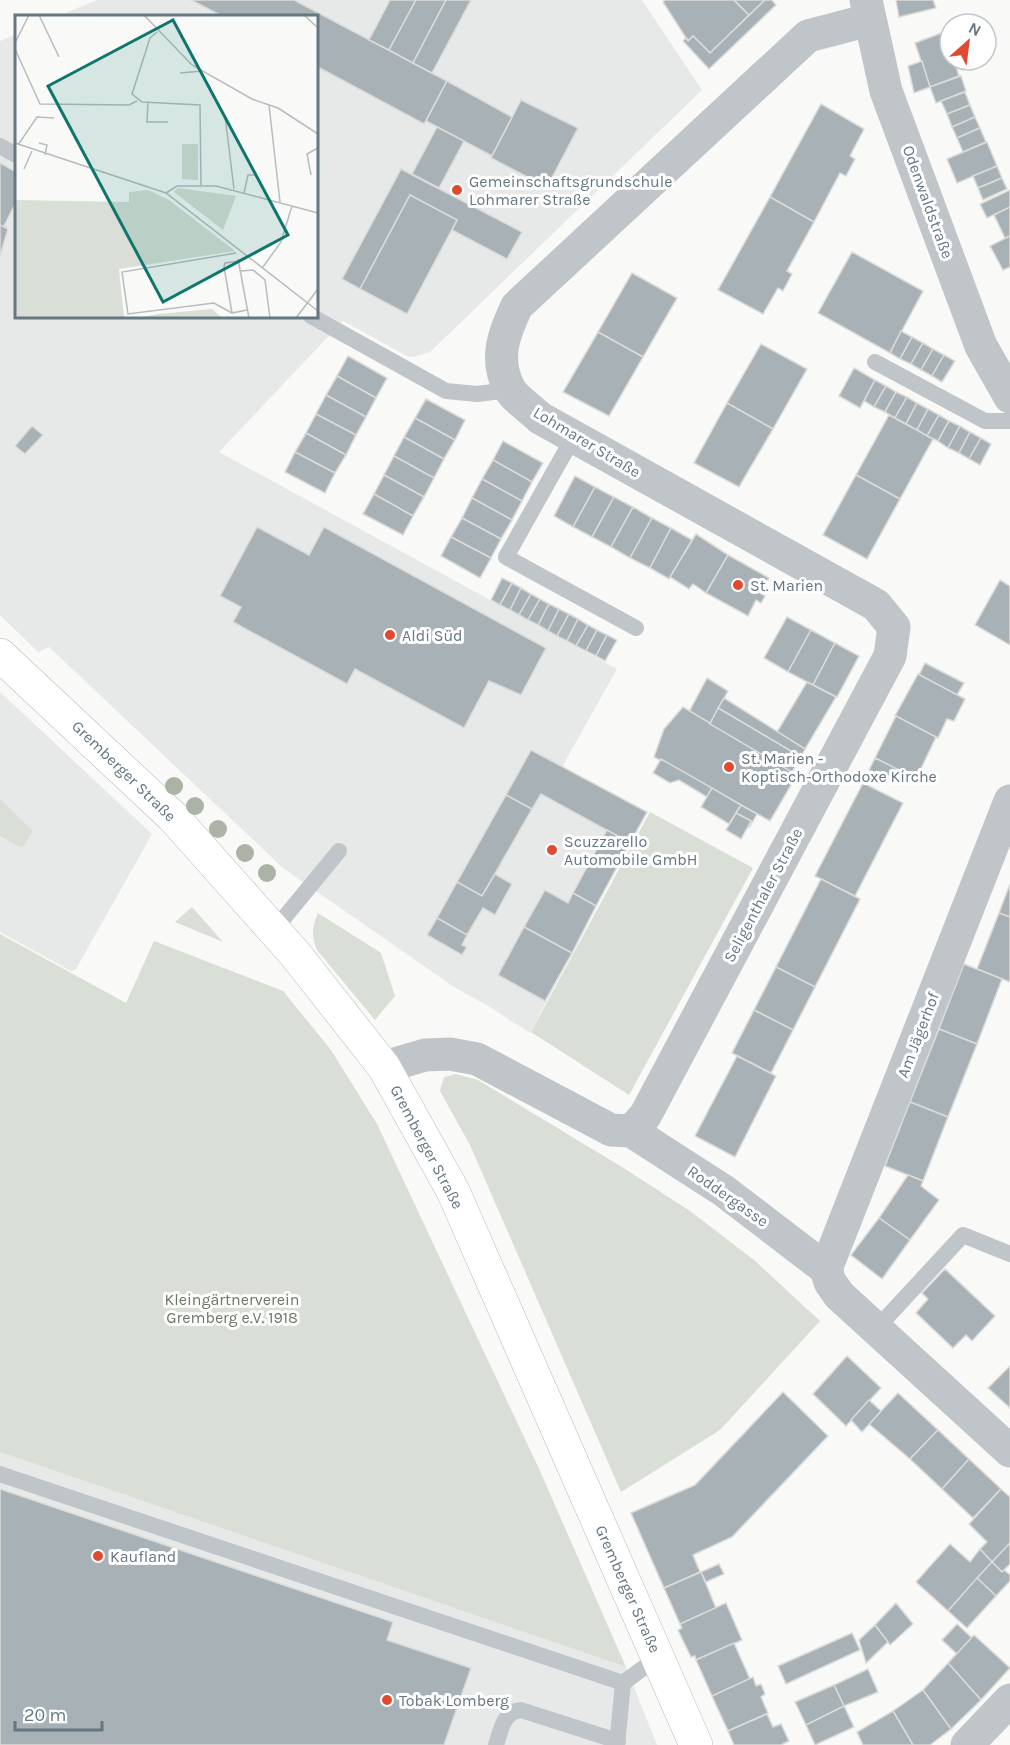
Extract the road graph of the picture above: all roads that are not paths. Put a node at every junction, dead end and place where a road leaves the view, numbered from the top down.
1 (868, 10) edge
2 (0, 146) edge
3 (15, 154) edge
4 (315, 318) edge
5 (875, 362) dead end
6 (509, 390) junction
7 (1010, 398) edge
8 (1010, 421) edge
9 (574, 436) junction
10 (636, 628) dead end
11 (0, 655) edge
12 (890, 656) joint
13 (1010, 801) edge
14 (339, 851) dead end
15 (274, 930) junction
16 (384, 1067) junction
17 (631, 1131) junction
18 (1010, 1254) edge
19 (826, 1269) junction
20 (876, 1329) junction
21 (1010, 1451) edge
22 (0, 1474) edge
23 (658, 1657) junction
24 (623, 1683) junction
25 (1010, 1700) edge
26 (618, 1743) edge
27 (496, 1745) edge
28 (696, 1745) edge
29 (967, 1745) edge

1 - 6 street
1 - 7 street, Odenwaldstraße
2 - 3 lane
4 - 6 lane
5 - 8 lane
6 - 9 street, Lohmarer Straße
9 - 10 lane
9 - 12 street, Lohmarer Straße
11 - 15 street, Gremberger Straße
12 - 17 street, Seligenthaler Straße
13 - 19 street, Am Jägerhof
14 - 15 lane
15 - 16 street, Gremberger Straße
16 - 17 street, Roddergasse
16 - 23 street, Gremberger Straße
17 - 19 street, Roddergasse
18 - 20 lane
19 - 20 street, Roddergasse
20 - 21 street, Roddergasse
22 - 24 lane
23 - 24 lane
23 - 28 street, Gremberger Straße
24 - 26 lane
25 - 29 street
26 - 27 lane

